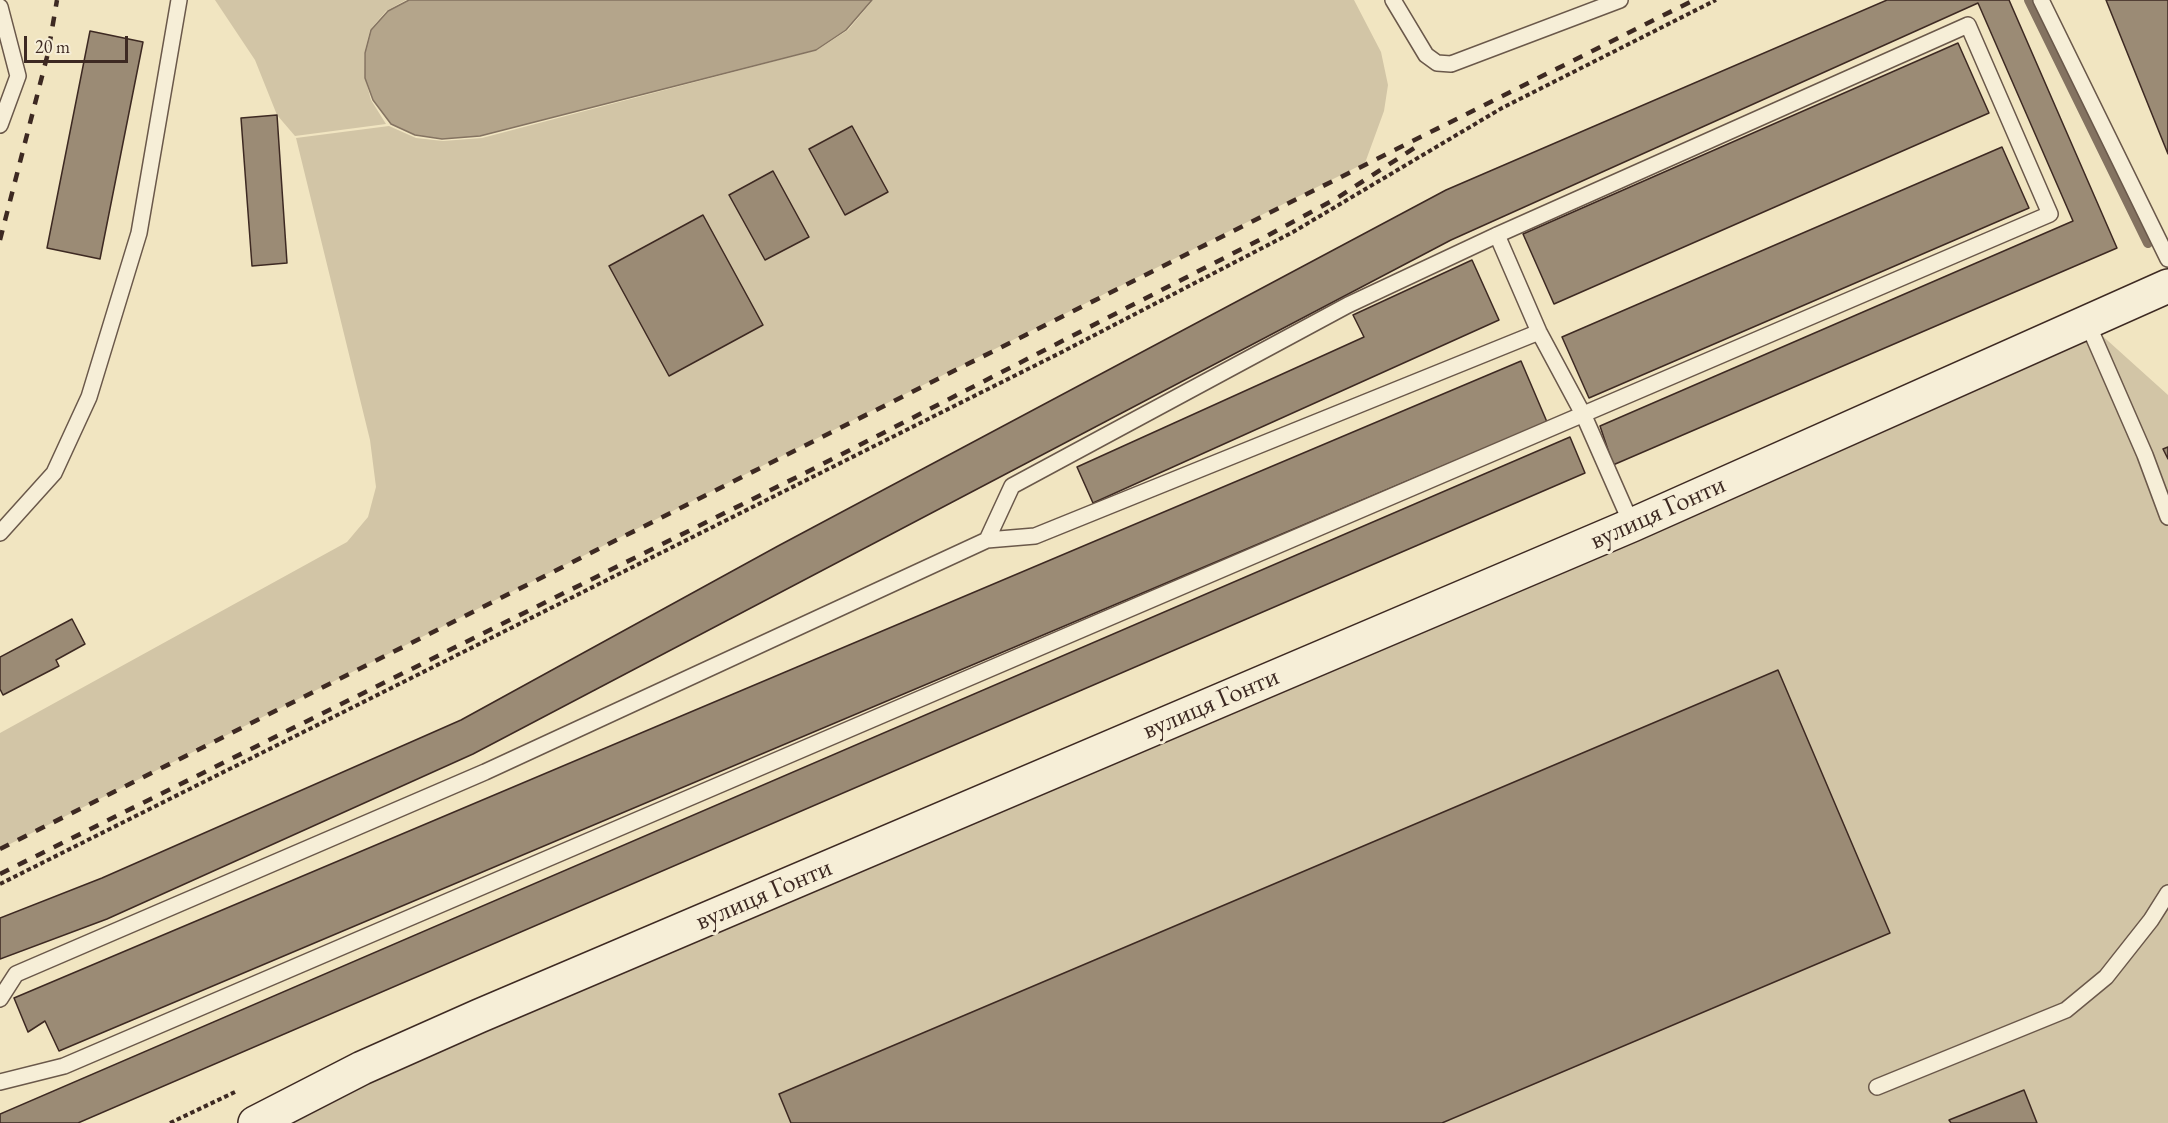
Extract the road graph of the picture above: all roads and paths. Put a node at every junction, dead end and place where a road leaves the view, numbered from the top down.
1 (179, 0) edge
2 (1393, 0) edge
3 (1620, 0) edge
4 (1716, 0) edge
5 (2041, 0) edge
6 (0, 7) edge
7 (0, 125) edge
8 (1497, 235) junction
9 (2168, 259) edge
10 (2168, 286) edge
11 (2087, 322) junction
12 (1539, 332) junction
13 (1584, 416) junction
14 (2168, 518) edge
15 (1632, 525) junction
16 (0, 533) edge
17 (987, 540) junction
18 (0, 884) edge
19 (2168, 893) edge
20 (0, 999) edge
21 (0, 1082) edge
22 (1877, 1087) dead end
23 (255, 1123) edge

1 - 16 lane
2 - 3 lane
4 - 18 path
5 - 9 lane
6 - 7 lane
8 - 12 lane
8 - 13 lane
8 - 17 lane
10 - 11 street, вулиця Гонти
11 - 14 lane
11 - 15 street, вулиця Гонти
12 - 13 lane
12 - 17 lane
13 - 15 lane
13 - 21 lane
15 - 23 street, вулиця Гонти
17 - 20 lane
19 - 22 lane

